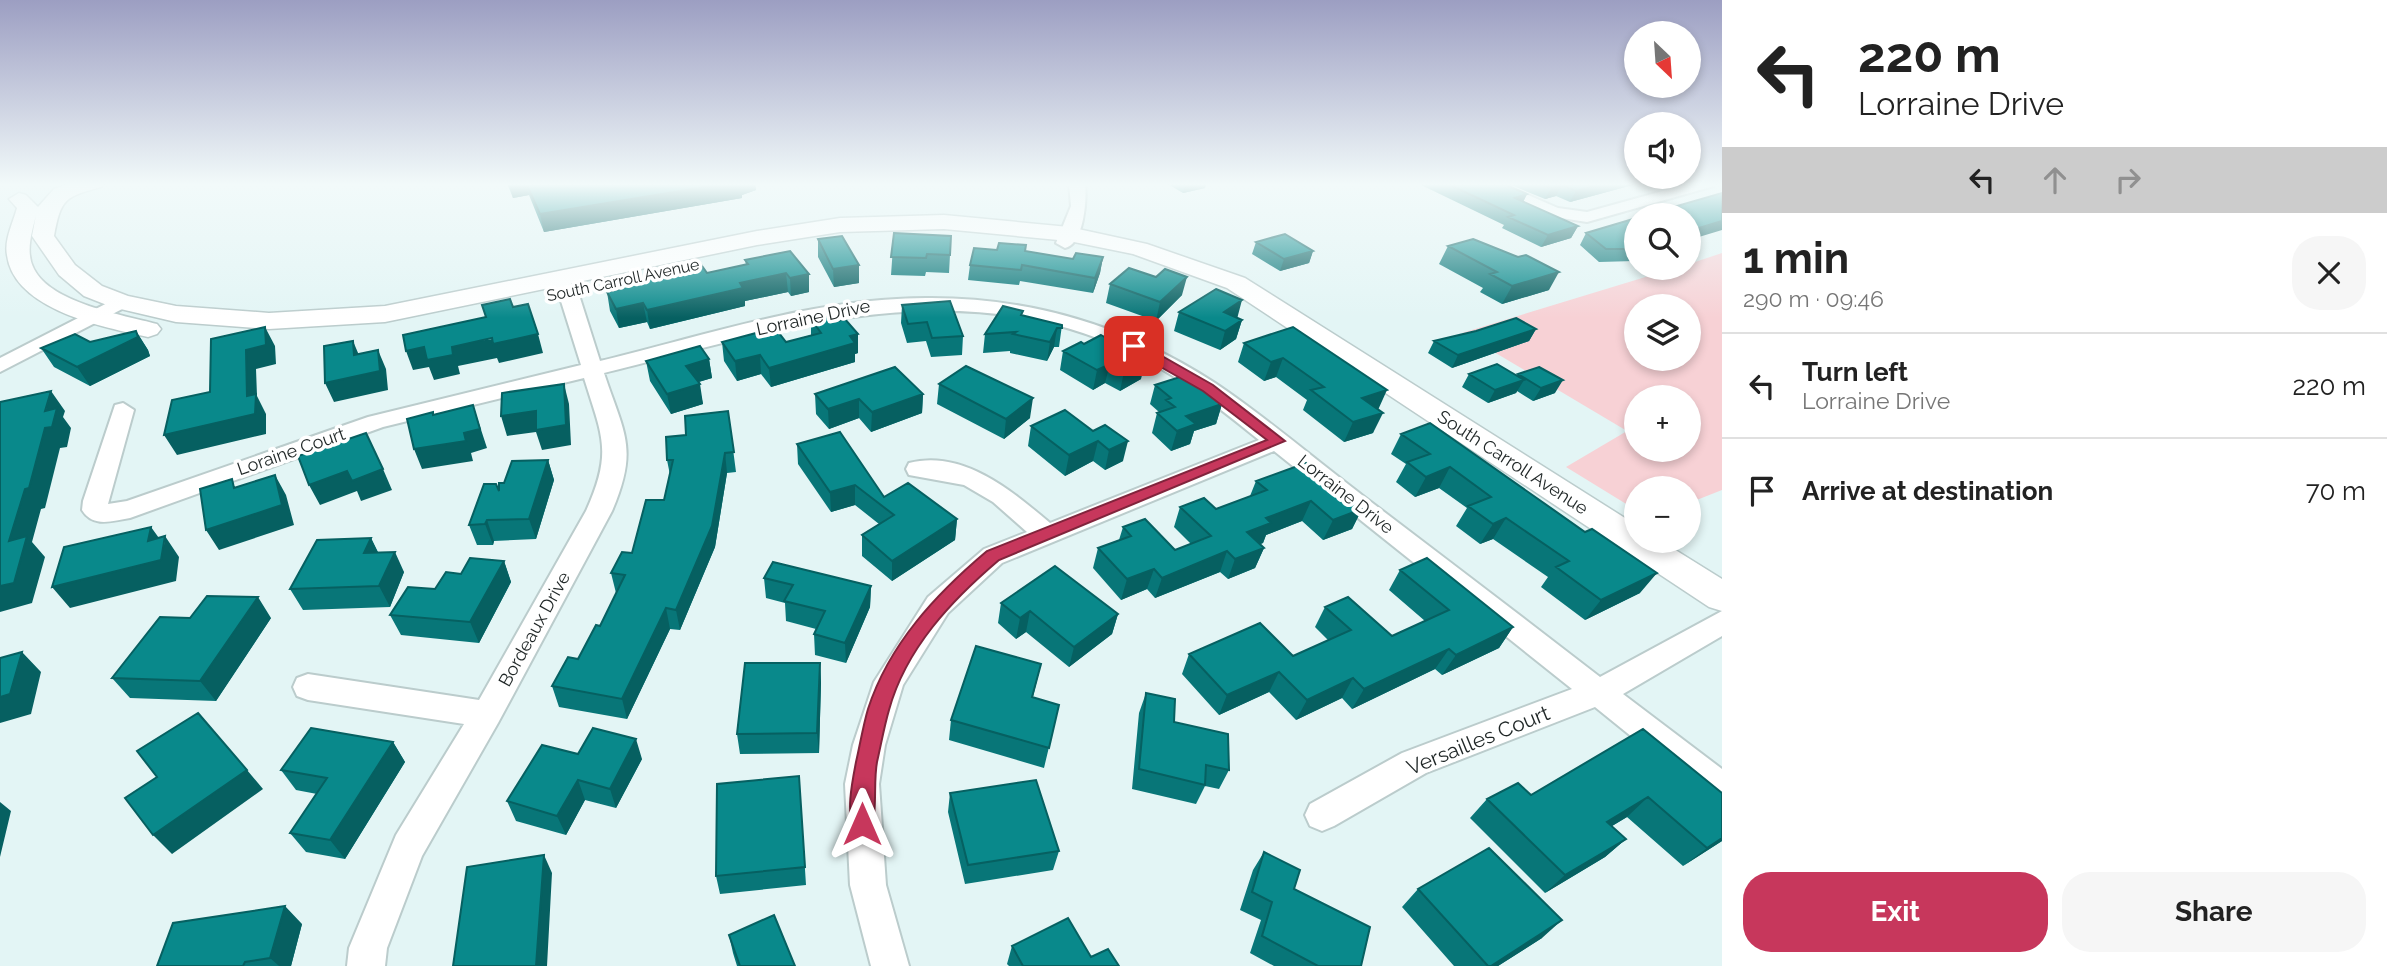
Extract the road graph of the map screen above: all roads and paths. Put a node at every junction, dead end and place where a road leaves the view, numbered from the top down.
1 (24, 228) edge
2 (44, 228) edge
3 (1071, 228) edge
4 (1067, 239) junction
5 (563, 286) junction
6 (121, 302) junction
7 (93, 316) junction
8 (0, 366) edge
9 (592, 369) junction
10 (123, 410) dead end
11 (1278, 441) junction
12 (918, 469) dead end
13 (1045, 533) junction
14 (1722, 597) edge
15 (1722, 622) edge
16 (308, 687) dead end
17 (1600, 692) junction
18 (487, 714) junction
19 (1722, 789) edge
20 (1322, 815) dead end
21 (366, 966) edge
22 (890, 966) edge

1 - 7 main road, South Carroll Avenue
2 - 6 main road, South Carroll Avenue
3 - 4 street
4 - 5 main road, South Carroll Avenue
4 - 14 main road, South Carroll Avenue
5 - 6 main road, South Carroll Avenue
5 - 7 main road, South Carroll Avenue
5 - 9 street, Bordeaux Drive
6 - 7 street
7 - 8 street
9 - 10 street, Loraine Court
9 - 11 street, Lorraine Drive
9 - 18 street, Bordeaux Drive
11 - 13 street
11 - 17 street, Lorraine Drive
12 - 13 street
13 - 22 street
15 - 17 street, Versailles Court
16 - 18 street
17 - 19 street, Lorraine Drive
17 - 20 street, Versailles Court
18 - 21 street, Bordeaux Drive

